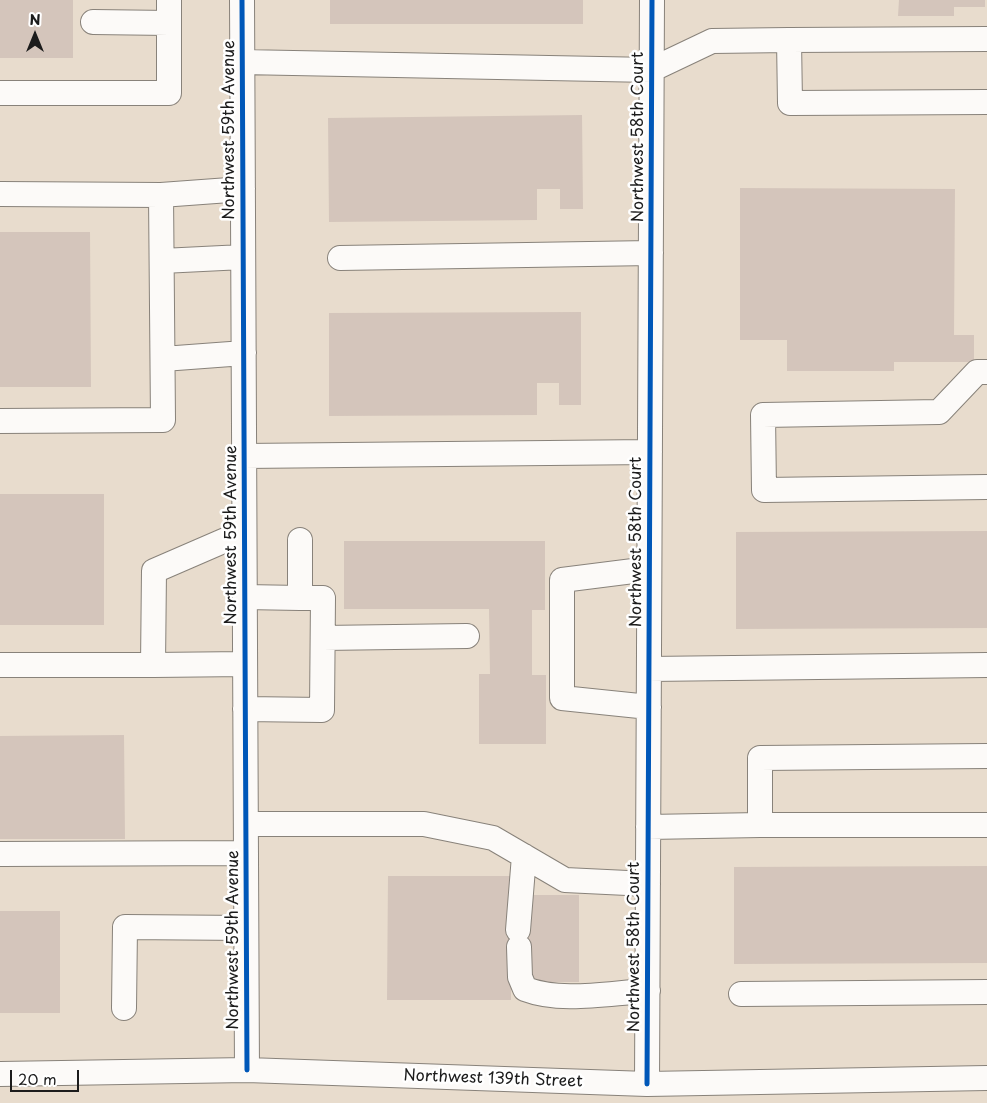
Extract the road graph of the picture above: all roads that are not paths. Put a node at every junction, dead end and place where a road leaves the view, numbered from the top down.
1 (169, 0) edge
2 (242, 0) edge
3 (652, 0) edge
4 (93, 22) dead end
5 (169, 24) junction
6 (987, 39) edge
7 (789, 40) junction
8 (242, 62) junction
9 (651, 70) junction
10 (0, 93) edge
11 (987, 102) edge
12 (243, 189) junction
13 (0, 194) edge
14 (161, 195) junction
15 (651, 253) junction
16 (243, 257) junction
17 (340, 258) dead end
18 (162, 260) junction
19 (244, 353) junction
20 (163, 359) junction
21 (987, 372) edge
22 (0, 421) edge
23 (650, 452) junction
24 (244, 456) junction
25 (987, 487) edge
26 (244, 532) junction
27 (300, 540) dead end
28 (649, 570) junction
29 (245, 598) junction
30 (300, 598) junction
31 (467, 636) dead end
32 (322, 638) junction
33 (153, 664) junction
34 (245, 664) junction
35 (0, 665) edge
36 (987, 665) edge
37 (649, 669) junction
38 (649, 706) junction
39 (245, 709) junction
40 (987, 756) edge
41 (246, 824) junction
42 (760, 825) junction
43 (987, 825) edge
44 (648, 827) junction
45 (246, 853) junction
46 (0, 854) edge
47 (524, 856) junction
48 (648, 884) junction
49 (246, 928) junction
50 (648, 991) junction
51 (987, 992) edge
52 (741, 994) dead end
53 (124, 1008) dead end
54 (247, 1070) junction
55 (0, 1074) edge
56 (987, 1078) edge
57 (647, 1084) junction

1 - 5 street
2 - 8 street, Northwest 59th Avenue
3 - 9 street, Northwest 58th Court
4 - 5 street
5 - 10 street
6 - 7 street
7 - 9 street
7 - 11 street
8 - 9 street
8 - 12 street, Northwest 59th Avenue
9 - 15 street, Northwest 58th Court
12 - 14 street
12 - 16 street, Northwest 59th Avenue
13 - 14 street
14 - 18 street
15 - 17 street
15 - 23 street, Northwest 58th Court
16 - 18 street
16 - 19 street, Northwest 59th Avenue
18 - 20 street
19 - 20 street
19 - 24 street, Northwest 59th Avenue
20 - 22 street
21 - 25 street
23 - 24 street
23 - 28 street, Northwest 58th Court
24 - 26 street, Northwest 59th Avenue
26 - 29 street, Northwest 59th Avenue
26 - 33 street
27 - 30 street
28 - 37 street, Northwest 58th Court
28 - 38 street
29 - 30 street
29 - 34 street, Northwest 59th Avenue
30 - 32 street
31 - 32 street
32 - 39 street
33 - 34 street
33 - 35 street
34 - 39 street, Northwest 59th Avenue
36 - 37 street
37 - 38 street, Northwest 58th Court
38 - 44 street, Northwest 58th Court
39 - 41 street, Northwest 59th Avenue
40 - 42 street
41 - 45 street, Northwest 59th Avenue
41 - 47 street
42 - 43 street
42 - 44 street
44 - 48 street, Northwest 58th Court
45 - 46 street
45 - 49 street, Northwest 59th Avenue
47 - 48 street
47 - 50 street
48 - 50 street, Northwest 58th Court
49 - 53 street
49 - 54 street, Northwest 59th Avenue
50 - 57 street, Northwest 58th Court
51 - 52 street
54 - 55 street, Northwest 139th Street
54 - 57 street, Northwest 139th Street
56 - 57 street, Northwest 139th Street

